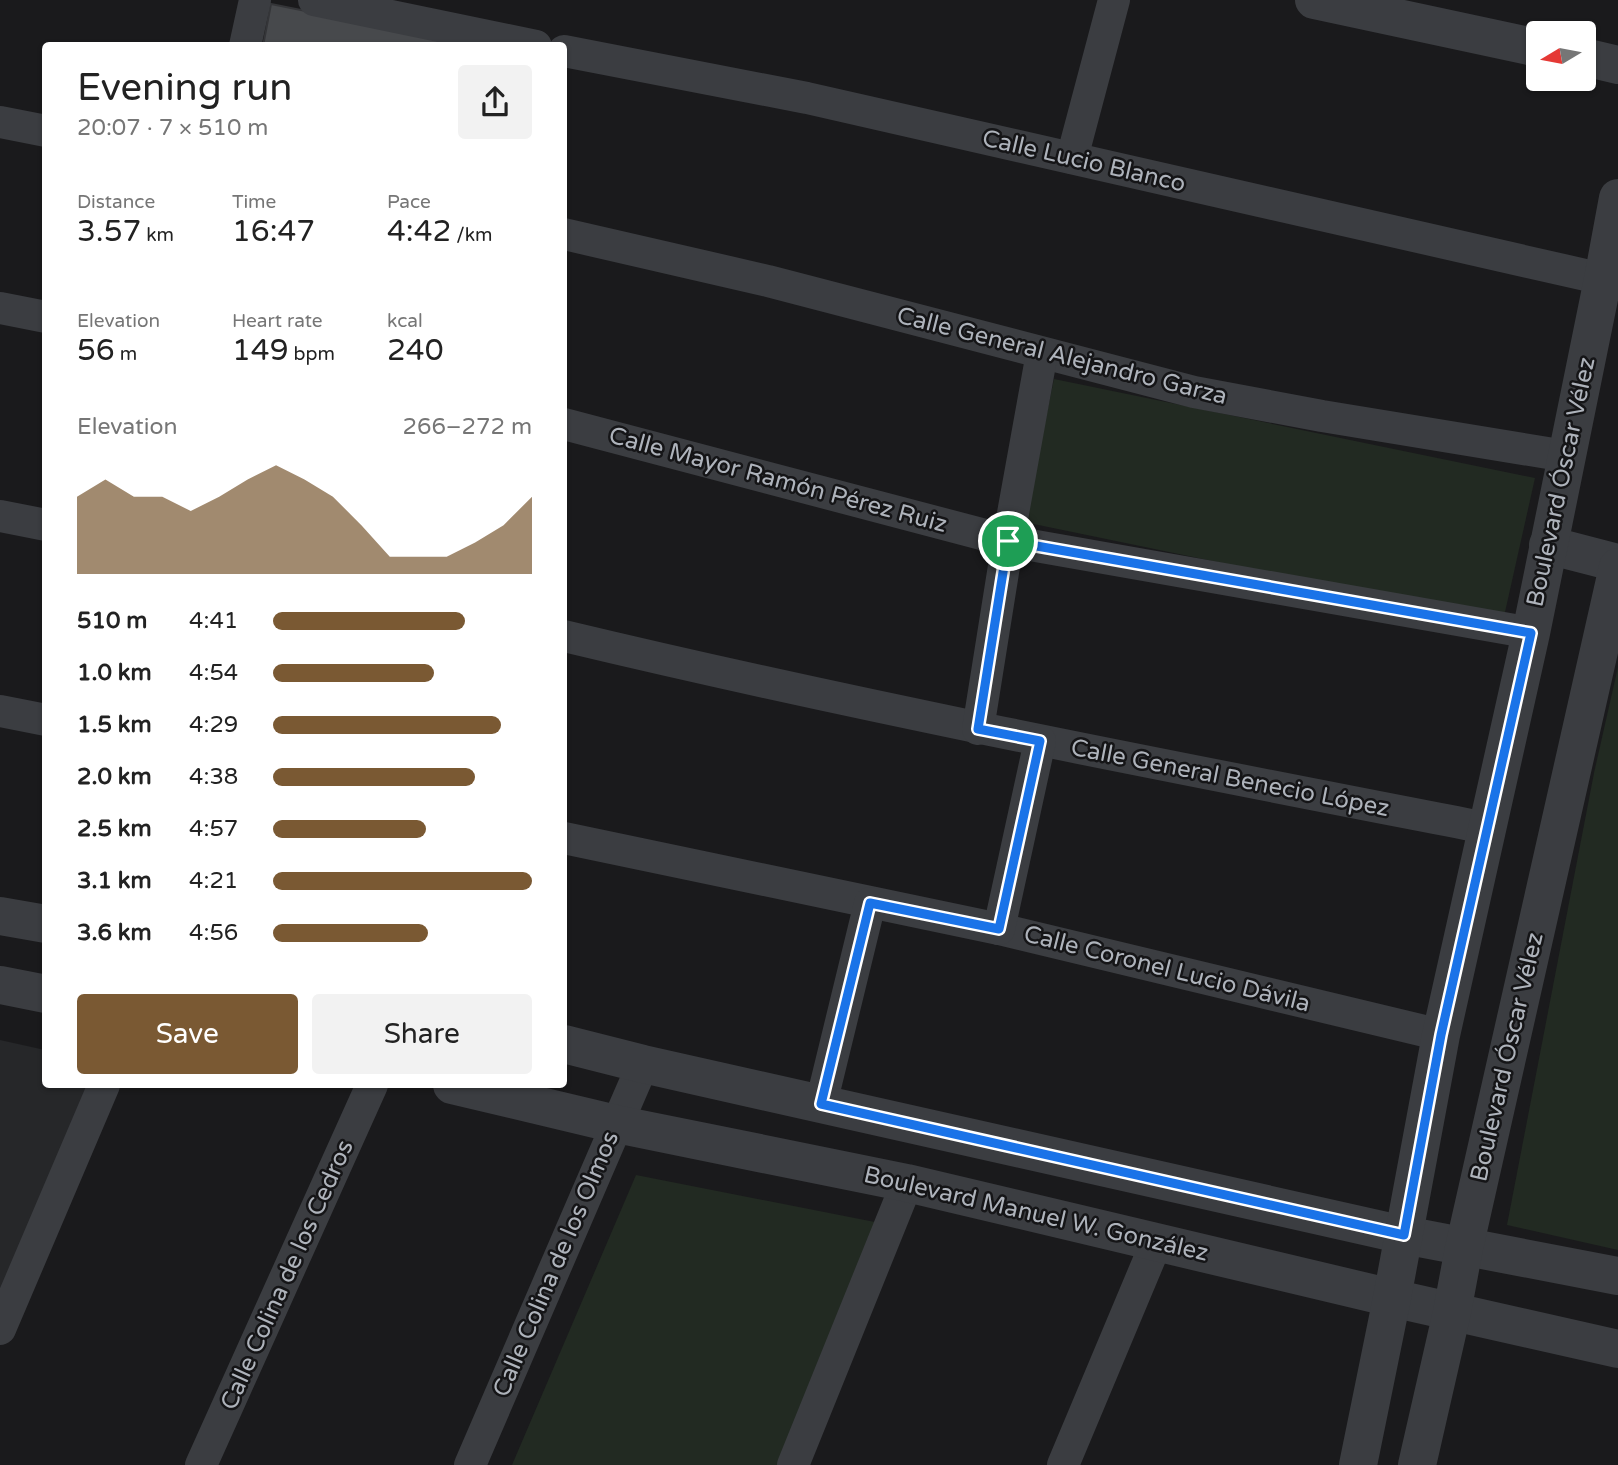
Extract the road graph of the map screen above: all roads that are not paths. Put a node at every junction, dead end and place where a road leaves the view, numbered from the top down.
1 (255, 0) edge
2 (314, 0) edge
3 (1114, 0) edge
4 (1314, 0) edge
5 (356, 4) edge
6 (405, 9) edge
7 (246, 42) edge
8 (524, 42) edge
9 (1526, 45) edge
10 (567, 52) edge
11 (1596, 60) edge
12 (1618, 65) edge
13 (0, 122) edge
14 (42, 130) edge
15 (1072, 158) junction
16 (1618, 198) edge
17 (567, 235) edge
18 (1603, 279) junction
19 (0, 308) edge
20 (42, 316) edge
21 (1042, 353) junction
22 (567, 425) edge
23 (1566, 456) junction
24 (0, 516) edge
25 (42, 523) edge
26 (1008, 541) junction
27 (1548, 545) junction
28 (1618, 565) edge
29 (1531, 633) junction
30 (567, 637) edge
31 (0, 711) edge
32 (42, 719) edge
33 (978, 729) junction
34 (1040, 741) junction
35 (1486, 828) junction
36 (567, 839) edge
37 (870, 903) junction
38 (0, 916) edge
39 (42, 923) edge
40 (999, 929) junction
41 (0, 985) edge
42 (42, 993) edge
43 (1441, 1035) junction
44 (567, 1045) edge
45 (643, 1064) junction
46 (103, 1088) edge
47 (371, 1088) edge
48 (465, 1088) edge
49 (821, 1104) junction
50 (616, 1124) junction
51 (907, 1183) junction
52 (1404, 1235) junction
53 (1157, 1241) junction
54 (1464, 1248) junction
55 (1618, 1276) edge
56 (1392, 1298) junction
57 (1452, 1312) junction
58 (0, 1329) edge
59 (1618, 1349) edge
60 (201, 1465) edge
61 (470, 1465) edge
62 (793, 1465) edge
63 (1063, 1465) edge
64 (1358, 1465) edge
65 (1417, 1465) edge

1 - 7 street
2 - 5 street
3 - 15 street
4 - 9 street
5 - 6 street
6 - 8 street
10 - 15 street, Calle Lucio Blanco
11 - 12 street
13 - 14 street
15 - 18 street, Calle Lucio Blanco
16 - 18 street, Boulevard Óscar Vélez
17 - 21 street, Calle General Alejandro Garza
18 - 23 street, Boulevard Óscar Vélez
19 - 20 street
21 - 23 street, Calle General Alejandro Garza
21 - 26 street
22 - 26 street, Calle Mayor Ramón Pérez Ruiz
23 - 27 street, Boulevard Óscar Vélez
24 - 25 street
26 - 29 street, Calle Mayor Ramón Pérez Ruiz
26 - 33 street
27 - 28 street
27 - 29 street, Boulevard Óscar Vélez
28 - 54 street, Boulevard Óscar Vélez
29 - 35 street, Boulevard Óscar Vélez
30 - 33 street, Calle General Benecio López
31 - 32 street
33 - 34 street, Calle General Benecio López
34 - 35 street, Calle General Benecio López
34 - 40 street
35 - 43 street, Boulevard Óscar Vélez
36 - 37 street, Calle Coronel Lucio Dávila
37 - 40 street, Calle Coronel Lucio Dávila
37 - 49 street
38 - 39 street
40 - 43 street, Calle Coronel Lucio Dávila
41 - 42 street
43 - 52 street, Boulevard Óscar Vélez
44 - 45 street
45 - 49 street
45 - 50 street, Calle Colina de los Olmos
46 - 58 street
47 - 60 street, Calle Colina de los Cedros
48 - 50 street, Boulevard Manuel W. González
49 - 52 street
50 - 51 street, Boulevard Manuel W. González
50 - 61 street, Calle Colina de los Olmos
51 - 53 street, Boulevard Manuel W. González
51 - 62 street
52 - 54 street
52 - 56 street, Boulevard Óscar Vélez
53 - 56 street, Boulevard Manuel W. González
53 - 63 street
54 - 55 street
54 - 57 street, Boulevard Óscar Vélez
56 - 57 street, Boulevard Manuel W. González
56 - 64 street, Boulevard Óscar Vélez
57 - 59 street, Boulevard Manuel W. González
57 - 65 street, Boulevard Óscar Vélez

